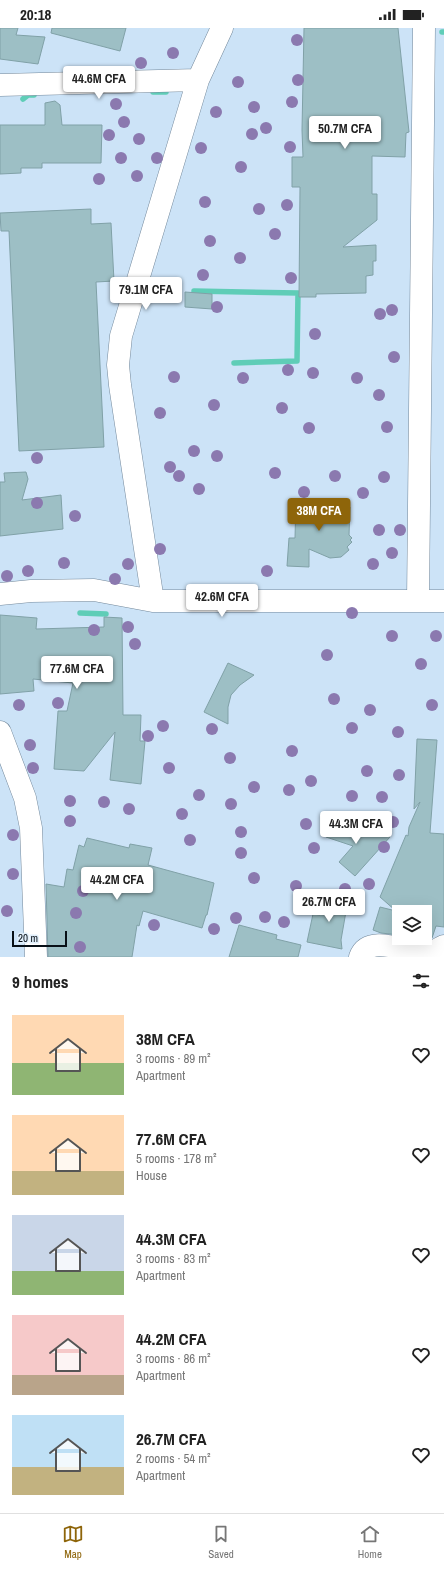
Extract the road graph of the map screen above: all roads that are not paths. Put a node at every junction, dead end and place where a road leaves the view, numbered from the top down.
1 (222, 28) edge
2 (424, 28) edge
3 (198, 80) junction
4 (0, 85) edge
5 (0, 594) edge
6 (153, 601) junction
7 (418, 601) junction
8 (444, 601) edge
9 (0, 732) edge
10 (444, 946) edge
11 (36, 957) edge
12 (360, 957) edge

1 - 3 street
2 - 7 street
3 - 4 street
3 - 6 street
5 - 6 street
6 - 7 street
7 - 8 street
9 - 11 street
10 - 12 street

